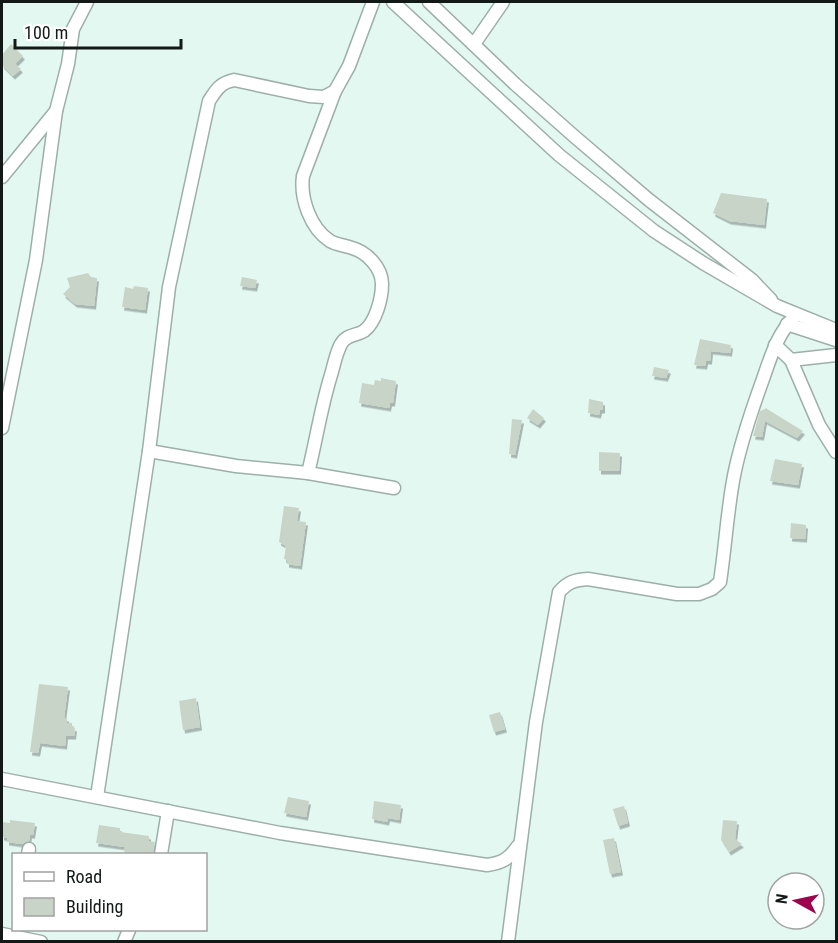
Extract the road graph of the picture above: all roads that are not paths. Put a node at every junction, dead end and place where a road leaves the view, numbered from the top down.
1 (87, 2) edge
2 (373, 2) edge
3 (393, 2) edge
4 (429, 2) edge
5 (503, 2) edge
6 (474, 44) junction
7 (335, 92) junction
8 (56, 111) junction
9 (2, 177) edge
10 (777, 306) junction
11 (796, 315) junction
12 (787, 324) junction
13 (837, 330) edge
14 (837, 340) edge
15 (775, 345) junction
16 (837, 355) edge
17 (791, 360) junction
18 (2, 428) edge
19 (149, 451) junction
20 (836, 452) edge
21 (308, 473) junction
22 (394, 488) dead end
23 (2, 779) edge
24 (97, 796) junction
25 (168, 811) junction
26 (519, 845) junction
27 (161, 853) edge
28 (17, 933) edge
29 (2, 934) edge
30 (41, 942) edge
31 (508, 942) edge

1 - 8 street
2 - 7 street
3 - 10 street
4 - 6 street
5 - 6 street
6 - 10 street
7 - 19 street
7 - 21 street
8 - 9 street
8 - 18 street
10 - 11 street
11 - 12 street
11 - 13 street
12 - 14 street
12 - 15 street
15 - 17 street
15 - 26 street
16 - 17 street
17 - 20 street
19 - 21 street
19 - 24 street
21 - 22 street
23 - 24 street
24 - 25 street
25 - 26 street
25 - 27 street
26 - 31 street
28 - 29 street
28 - 30 street

